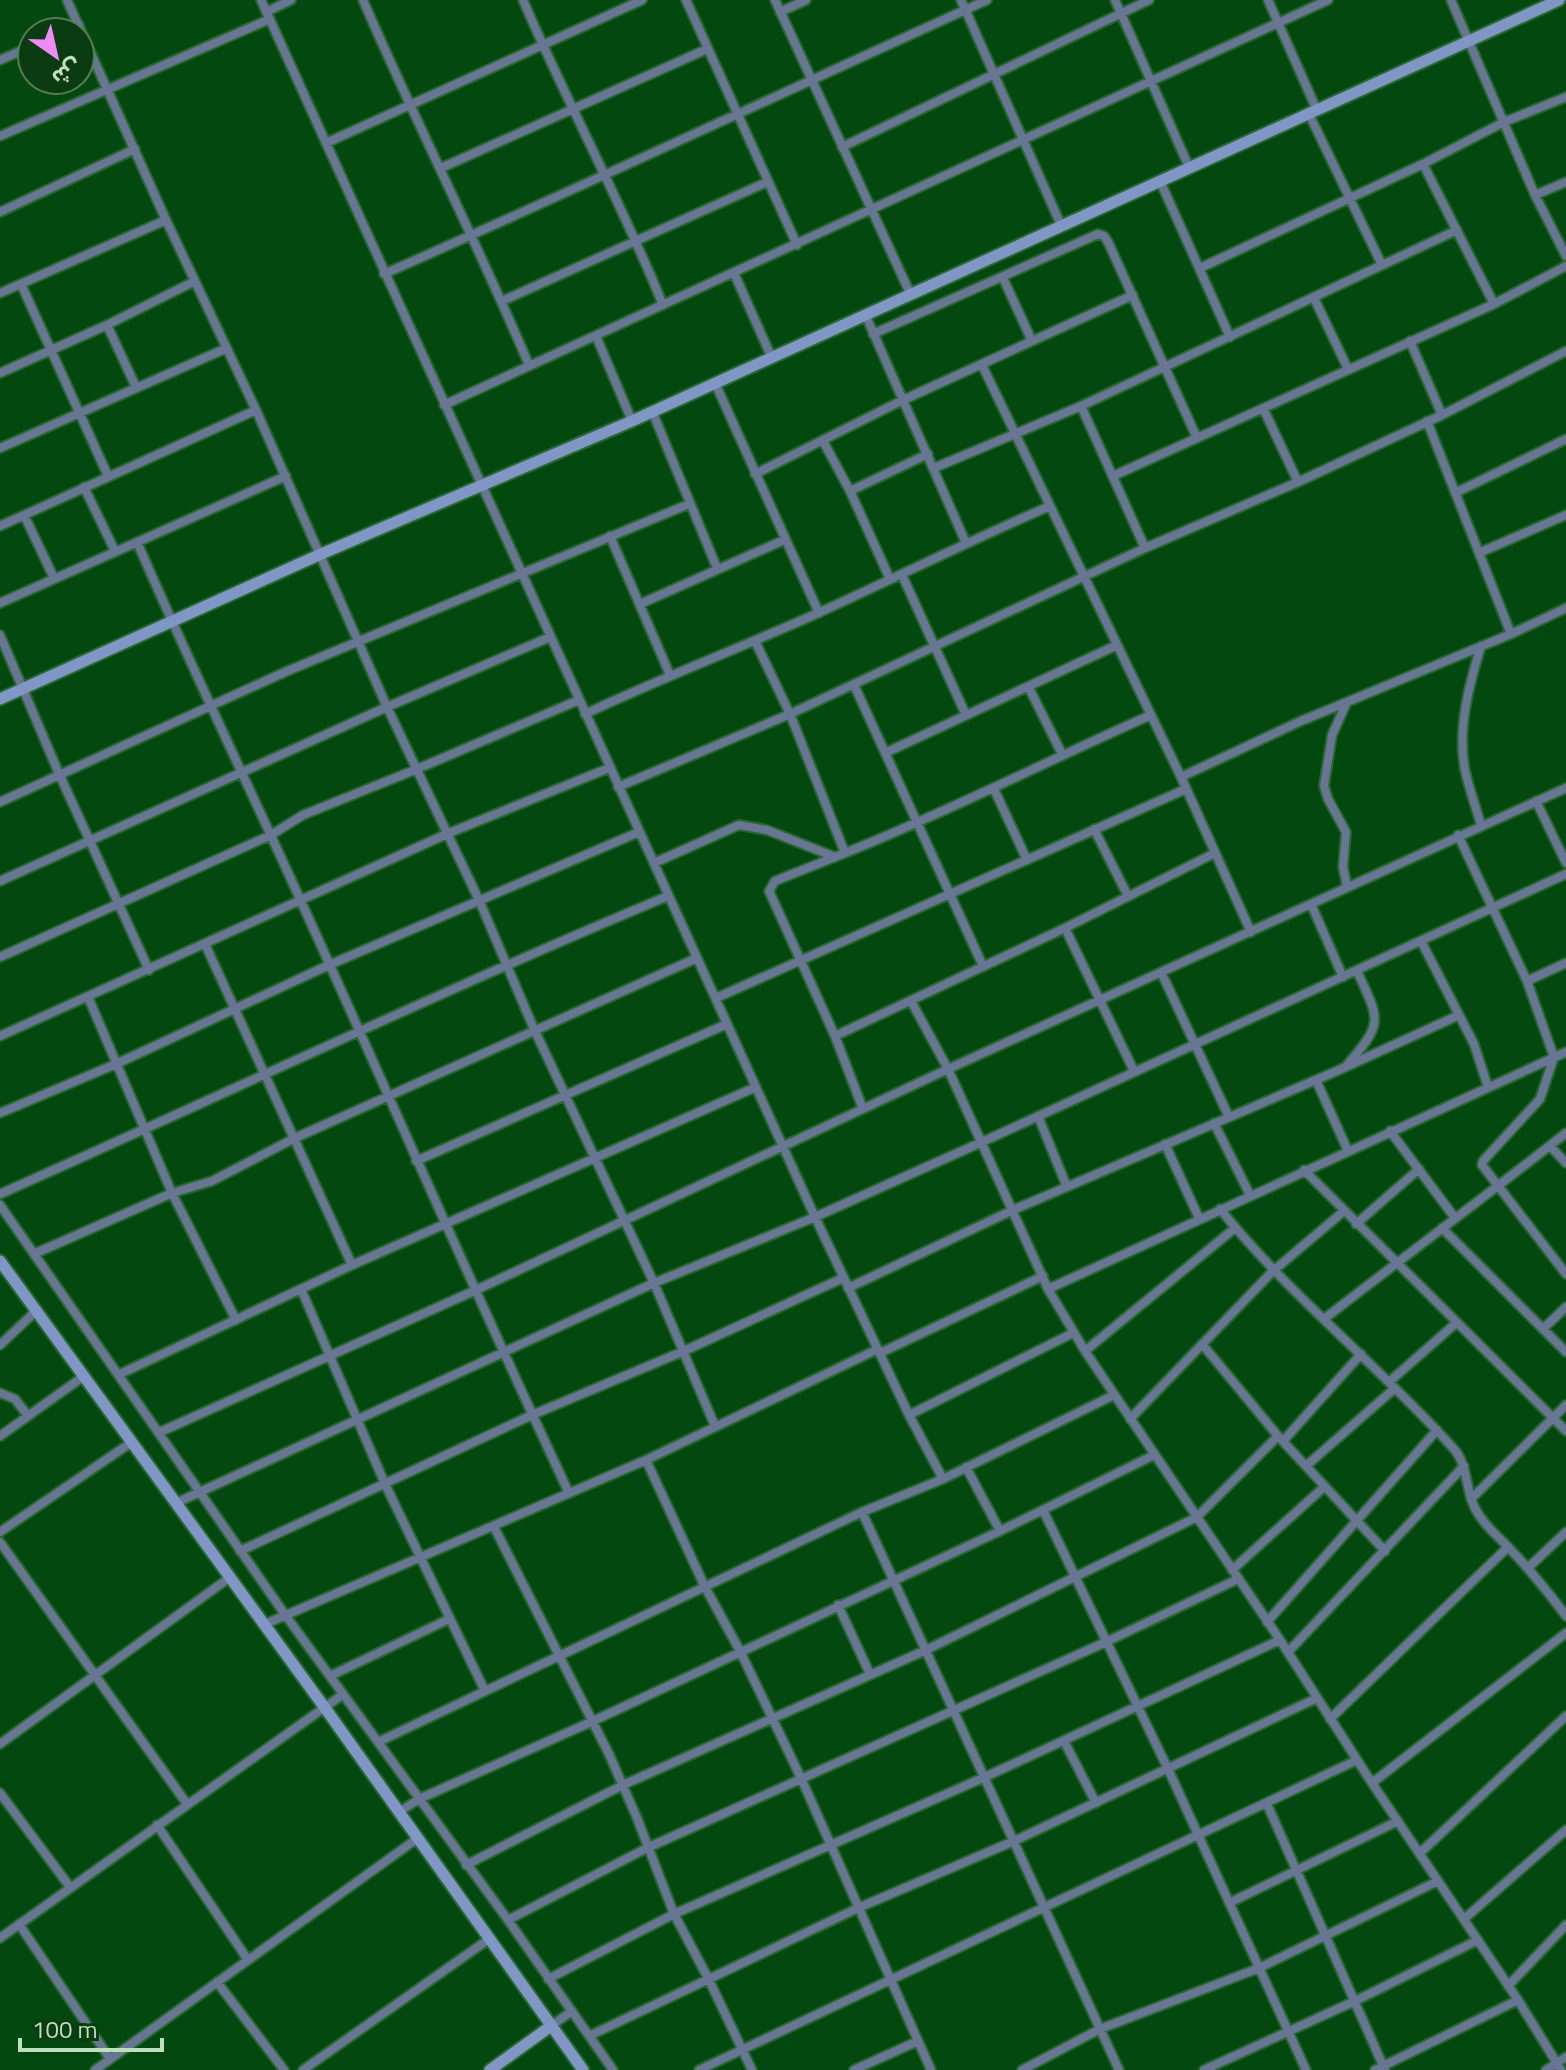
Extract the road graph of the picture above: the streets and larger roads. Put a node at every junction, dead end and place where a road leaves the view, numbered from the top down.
1 (261, 0) edge
2 (291, 0) edge
3 (363, 0) edge
4 (523, 0) edge
5 (642, 0) edge
6 (686, 0) edge
7 (775, 0) edge
8 (806, 0) edge
9 (961, 0) edge
10 (987, 0) edge
11 (1115, 0) edge
12 (1149, 0) edge
13 (1268, 0) edge
14 (1328, 0) edge
15 (1451, 0) edge
16 (1559, 0) edge
17 (966, 9) junction
18 (780, 12) junction
19 (1121, 13) junction
20 (268, 15) junction
21 (1278, 23) junction
22 (1469, 41) junction
23 (543, 46) junction
24 (707, 49) junction
25 (96, 63) edge
26 (993, 74) junction
27 (811, 80) junction
28 (1150, 80) junction
29 (108, 89) junction
30 (1566, 97) edge
31 (409, 105) junction
32 (574, 108) junction
33 (1312, 110) junction
34 (735, 113) junction
35 (1504, 122) junction
36 (0, 136) edge
37 (1023, 138) junction
38 (326, 143) junction
39 (842, 147) junction
40 (135, 149) junction
41 (1423, 164) junction
42 (1189, 167) junction
43 (441, 168) junction
44 (607, 175) junction
45 (1160, 181) junction
46 (767, 182) junction
47 (1566, 182) edge
48 (1535, 195) junction
49 (1348, 198) junction
50 (872, 210) junction
51 (0, 212) edge
52 (166, 220) junction
53 (1061, 225) junction
54 (1457, 230) junction
55 (471, 236) junction
56 (637, 240) junction
57 (797, 245) junction
58 (1566, 256) edge
59 (1382, 265) junction
60 (1566, 266) edge
61 (1200, 268) junction
62 (734, 273) junction
63 (384, 274) junction
64 (1003, 278) junction
65 (195, 281) junction
66 (21, 284) junction
67 (1, 291) edge
68 (910, 293) junction
69 (1133, 295) junction
70 (1314, 298) junction
71 (502, 301) junction
72 (1494, 304) junction
73 (663, 305) junction
74 (865, 314) junction
75 (107, 325) junction
76 (873, 334) junction
77 (596, 336) junction
78 (1230, 337) junction
79 (1032, 341) junction
80 (1410, 341) junction
81 (227, 348) junction
82 (50, 351) junction
83 (1566, 351) edge
84 (771, 356) junction
85 (529, 365) junction
86 (982, 365) junction
87 (1166, 367) junction
88 (1348, 369) junction
89 (0, 373) edge
90 (715, 383) junction
91 (136, 387) junction
92 (903, 400) junction
93 (444, 405) junction
94 (1081, 406) junction
95 (1263, 408) junction
96 (256, 410) junction
97 (652, 411) junction
98 (78, 412) junction
99 (1442, 415) junction
100 (632, 421) junction
101 (1427, 421) junction
102 (1016, 434) junction
103 (1197, 438) junction
104 (1566, 439) edge
105 (823, 441) junction
106 (0, 448) edge
107 (928, 454) junction
108 (934, 468) junction
109 (755, 474) junction
110 (108, 476) junction
111 (286, 476) junction
112 (1113, 476) junction
113 (1298, 482) junction
114 (483, 485) junction
115 (84, 487) junction
116 (850, 491) junction
117 (1455, 493) junction
118 (689, 504) junction
119 (1050, 506) junction
120 (24, 515) junction
121 (1566, 515) edge
122 (0, 526) edge
123 (610, 536) junction
124 (784, 540) junction
125 (137, 542) junction
126 (966, 543) junction
127 (1145, 548) junction
128 (115, 551) junction
129 (1481, 552) junction
130 (321, 554) junction
131 (717, 568) junction
132 (521, 573) junction
133 (902, 575) junction
134 (1084, 576) junction
135 (54, 578) junction
136 (890, 579) junction
137 (0, 603) edge
138 (640, 604) junction
139 (1566, 608) edge
140 (819, 613) junction
141 (172, 622) junction
142 (1511, 634) junction
143 (0, 635) edge
144 (550, 637) junction
145 (358, 641) junction
146 (755, 641) junction
147 (933, 645) junction
148 (1117, 645) junction
149 (1481, 646) junction
150 (670, 675) junction
151 (854, 685) junction
152 (24, 688) junction
153 (1029, 688) junction
154 (0, 699) edge
155 (579, 700) junction
156 (1347, 702) junction
157 (387, 707) junction
158 (210, 708) junction
159 (585, 714) junction
160 (790, 714) junction
161 (966, 715) junction
162 (1151, 715) junction
163 (885, 753) junction
164 (1062, 754) junction
165 (609, 768) junction
166 (417, 769) junction
167 (242, 772) junction
168 (60, 776) junction
169 (1181, 777) junction
170 (618, 787) junction
171 (1566, 788) edge
172 (994, 789) junction
173 (1186, 789) junction
174 (1536, 801) junction
175 (0, 802) edge
176 (917, 825) junction
177 (1481, 825) junction
178 (1094, 829) junction
179 (639, 832) junction
180 (449, 833) junction
181 (271, 835) junction
182 (1458, 835) junction
183 (90, 840) junction
184 (1215, 853) junction
185 (841, 855) junction
186 (1027, 860) junction
187 (654, 863) junction
188 (1566, 863) edge
189 (1566, 874) edge
190 (0, 881) edge
191 (1347, 886) junction
192 (949, 893) junction
193 (668, 896) junction
194 (1128, 896) junction
195 (301, 900) junction
196 (479, 900) junction
197 (119, 904) junction
198 (1311, 904) junction
199 (1492, 910) junction
200 (1065, 928) junction
201 (1251, 932) junction
202 (1421, 941) junction
203 (205, 944) junction
204 (0, 957) edge
205 (697, 958) junction
206 (801, 962) junction
207 (1566, 963) edge
208 (505, 964) junction
209 (329, 965) junction
210 (983, 966) junction
211 (149, 970) junction
212 (1357, 971) junction
213 (1161, 972) junction
214 (1343, 977) junction
215 (1527, 981) junction
216 (88, 997) junction
217 (716, 998) junction
218 (1100, 1000) junction
219 (911, 1001) junction
220 (236, 1009) junction
221 (1459, 1015) junction
222 (727, 1024) junction
223 (534, 1029) junction
224 (358, 1031) junction
225 (0, 1036) edge
226 (835, 1036) junction
227 (1196, 1043) junction
228 (1566, 1052) edge
229 (1554, 1057) junction
230 (116, 1064) junction
231 (1345, 1068) junction
232 (948, 1069) junction
233 (1134, 1071) junction
234 (265, 1076) junction
235 (1316, 1080) junction
236 (756, 1087) junction
237 (1488, 1087) junction
238 (566, 1093) junction
239 (389, 1097) junction
240 (863, 1109) junction
241 (0, 1113) edge
242 (1038, 1116) junction
243 (1229, 1117) junction
244 (1214, 1123) junction
245 (144, 1130) junction
246 (1390, 1131) junction
247 (1566, 1133) edge
248 (295, 1138) junction
249 (982, 1142) junction
250 (1165, 1144) junction
251 (1550, 1146) junction
252 (783, 1148) junction
253 (1348, 1151) junction
254 (595, 1156) junction
255 (416, 1161) junction
256 (1566, 1163) edge
257 (1419, 1169) junction
258 (1304, 1170) junction
259 (1067, 1187) junction
260 (1500, 1187) junction
261 (172, 1193) junction
262 (0, 1194) edge
263 (1250, 1195) junction
264 (0, 1205) edge
265 (1220, 1209) junction
266 (1013, 1210) junction
267 (1344, 1211) junction
268 (815, 1217) junction
269 (1199, 1218) junction
270 (1455, 1218) junction
271 (624, 1221) junction
272 (1356, 1224) junction
273 (445, 1225) junction
274 (1235, 1228) junction
275 (1442, 1228) junction
276 (36, 1253) junction
277 (0, 1261) edge
278 (1397, 1263) junction
279 (352, 1265) junction
280 (1273, 1271) junction
281 (1566, 1274) edge
282 (1043, 1276) junction
283 (843, 1278) junction
284 (654, 1283) junction
285 (848, 1288) junction
286 (301, 1289) junction
287 (1048, 1289) junction
288 (476, 1290) junction
289 (1566, 1307) edge
290 (36, 1311) junction
291 (1324, 1319) junction
292 (236, 1320) junction
293 (1455, 1324) junction
294 (1543, 1329) junction
295 (1073, 1333) junction
296 (1202, 1344) junction
297 (0, 1345) edge
298 (684, 1351) junction
299 (879, 1351) junction
300 (1085, 1351) junction
301 (504, 1352) junction
302 (1566, 1352) edge
303 (330, 1354) junction
304 (1361, 1354) junction
305 (120, 1374) junction
306 (84, 1376) junction
307 (1392, 1385) junction
308 (0, 1393) edge
309 (1114, 1395) junction
310 (1566, 1405) edge
311 (532, 1415) junction
312 (909, 1415) junction
313 (28, 1416) junction
314 (357, 1418) junction
315 (1130, 1419) junction
316 (1552, 1419) junction
317 (715, 1426) junction
318 (1437, 1430) junction
319 (1566, 1431) edge
320 (160, 1432) junction
321 (0, 1436) edge
322 (1281, 1438) junction
323 (132, 1442) junction
324 (1154, 1455) junction
325 (646, 1460) junction
326 (1306, 1466) junction
327 (1464, 1466) junction
328 (966, 1467) junction
329 (943, 1479) junction
330 (385, 1484) junction
331 (1324, 1487) junction
332 (201, 1492) junction
333 (569, 1493) junction
334 (1471, 1499) junction
335 (176, 1503) junction
336 (1043, 1510) junction
337 (862, 1512) junction
338 (1197, 1517) junction
339 (1355, 1522) junction
340 (494, 1527) junction
341 (1000, 1531) junction
342 (0, 1532) edge
343 (1566, 1532) edge
344 (0, 1542) edge
345 (1508, 1547) junction
346 (240, 1551) junction
347 (1385, 1551) junction
348 (420, 1556) junction
349 (1528, 1568) junction
350 (1232, 1570) junction
351 (1074, 1577) junction
352 (229, 1578) junction
353 (1238, 1579) junction
354 (894, 1580) junction
355 (705, 1587) junction
356 (838, 1605) junction
357 (286, 1616) junction
358 (1566, 1616) edge
359 (449, 1619) junction
360 (1267, 1622) junction
361 (263, 1625) junction
362 (1566, 1633) edge
363 (1280, 1640) junction
364 (1106, 1642) junction
365 (926, 1650) junction
366 (740, 1651) junction
367 (1288, 1652) junction
368 (560, 1655) junction
369 (870, 1674) junction
370 (96, 1676) junction
371 (330, 1676) junction
372 (485, 1691) junction
373 (342, 1695) junction
374 (1317, 1698) junction
375 (1136, 1706) junction
376 (325, 1708) junction
377 (955, 1709) junction
378 (1566, 1716) edge
379 (772, 1717) junction
380 (1330, 1719) junction
381 (591, 1722) junction
382 (1064, 1741) junction
383 (378, 1742) junction
384 (0, 1744) edge
385 (1357, 1760) junction
386 (1168, 1769) junction
387 (985, 1777) junction
388 (801, 1778) junction
389 (1372, 1783) junction
390 (623, 1785) junction
391 (0, 1793) edge
392 (419, 1799) junction
393 (1096, 1803) junction
394 (187, 1804) junction
395 (1267, 1804) junction
396 (399, 1812) junction
397 (1398, 1821) junction
398 (157, 1825) junction
399 (1566, 1830) edge
400 (1199, 1836) junction
401 (418, 1838) junction
402 (1014, 1841) junction
403 (830, 1845) junction
404 (647, 1848) junction
405 (1420, 1853) junction
406 (466, 1865) junction
407 (1295, 1870) junction
408 (1438, 1881) junction
409 (70, 1887) junction
410 (1229, 1903) junction
411 (858, 1908) junction
412 (1045, 1908) junction
413 (674, 1914) junction
414 (1464, 1919) junction
415 (508, 1920) junction
416 (19, 1924) junction
417 (1566, 1925) edge
418 (1324, 1937) junction
419 (0, 1938) edge
420 (489, 1939) junction
421 (1478, 1940) junction
422 (248, 1960) junction
423 (1259, 1968) junction
424 (708, 1978) junction
425 (548, 1979) junction
426 (890, 1981) junction
427 (217, 1982) junction
428 (1508, 1986) junction
429 (1518, 2000) junction
430 (1355, 2001) junction
431 (572, 2011) junction
432 (551, 2026) junction
433 (1100, 2029) junction
434 (1289, 2032) junction
435 (589, 2036) junction
436 (918, 2041) junction
437 (743, 2051) junction
438 (1566, 2057) edge
439 (110, 2059) junction
440 (1559, 2067) edge
441 (1381, 2069) edge
442 (95, 2070) edge
443 (284, 2070) edge
444 (303, 2070) edge
445 (490, 2070) edge
446 (583, 2070) edge
447 (613, 2070) edge
448 (699, 2070) edge
449 (752, 2070) edge
450 (854, 2070) edge
451 (931, 2070) edge
452 (1022, 2070) edge
453 (1119, 2070) edge
454 (1204, 2070) edge
455 (1306, 2070) edge
456 (1546, 2070) edge

1 - 20 street
2 - 20 street
3 - 31 street
4 - 23 street
5 - 23 street
6 - 24 street
7 - 18 street
8 - 18 street
9 - 17 street
10 - 17 street
11 - 19 street
12 - 19 street
13 - 21 street
14 - 21 street
15 - 22 street
16 - 22 street
17 - 26 street
17 - 27 street
18 - 27 street
19 - 26 street
19 - 28 street
20 - 29 street
20 - 38 street
21 - 28 street
21 - 33 street
22 - 33 street
22 - 35 street
23 - 31 street
23 - 32 street
24 - 32 street
24 - 34 street
25 - 29 street
26 - 37 street
26 - 39 street
27 - 34 street
27 - 39 street
28 - 37 street
28 - 42 street
29 - 36 street
29 - 40 street
30 - 35 street
31 - 38 street
31 - 43 street
32 - 43 street
32 - 44 street
33 - 42 street
33 - 49 street
34 - 44 street
34 - 46 street
35 - 41 street
35 - 48 street
37 - 50 street
37 - 53 street
38 - 63 street
39 - 50 street
40 - 51 street
40 - 52 street
41 - 49 street
41 - 54 street
42 - 45 street
43 - 55 street
44 - 55 street
44 - 56 street
45 - 53 street
45 - 61 street
46 - 56 street
46 - 57 street
47 - 48 street
48 - 58 street
49 - 59 street
49 - 61 street
50 - 57 street
50 - 68 street
52 - 65 street
52 - 66 street
53 - 68 street
54 - 59 street
54 - 72 street
55 - 63 street
55 - 71 street
56 - 71 street
56 - 73 street
57 - 62 street
59 - 70 street
60 - 72 street
61 - 78 street
62 - 73 street
62 - 84 street
63 - 93 street
64 - 69 street
64 - 76 street
64 - 79 street
65 - 75 street
65 - 81 street
66 - 67 street
66 - 82 street
68 - 74 street
69 - 79 street
69 - 87 street
70 - 78 street
70 - 88 street
71 - 85 street
72 - 80 street
73 - 77 street
74 - 76 street
74 - 84 street
75 - 82 street
75 - 91 street
76 - 92 street
77 - 85 street
77 - 100 street
78 - 87 street
79 - 86 street
80 - 88 street
80 - 99 street
81 - 91 street
81 - 96 street
82 - 89 street
82 - 98 street
83 - 99 street
84 - 90 street
85 - 93 street
86 - 92 street
86 - 102 street
87 - 94 street
87 - 103 street
88 - 95 street
90 - 97 street
90 - 109 street
91 - 98 street
92 - 105 street
92 - 107 street
93 - 114 street
94 - 102 street
94 - 112 street
95 - 103 street
95 - 113 street
96 - 110 street
96 - 111 street
97 - 100 street
97 - 118 street
98 - 106 street
98 - 110 street
99 - 101 street
100 - 114 street
101 - 113 street
101 - 117 street
102 - 108 street
102 - 119 street
103 - 112 street
104 - 117 street
105 - 109 street
105 - 116 street
107 - 108 street
107 - 116 street
108 - 126 street
109 - 124 street
110 - 115 street
111 - 125 street
111 - 130 street
112 - 127 street
113 - 127 street
114 - 130 street
114 - 132 street
115 - 120 street
115 - 128 street
116 - 136 street
117 - 129 street
118 - 123 street
118 - 131 street
119 - 126 street
119 - 134 street
120 - 122 street
120 - 135 street
121 - 129 street
123 - 132 street
123 - 138 street
124 - 131 street
124 - 140 street
125 - 128 street
125 - 141 street
126 - 133 street
127 - 134 street
128 - 135 street
129 - 142 street
130 - 141 street
130 - 145 street
131 - 138 street
132 - 144 street
132 - 145 street
133 - 136 street
133 - 147 street
134 - 147 street
134 - 148 street
135 - 137 street
136 - 140 street
138 - 150 street
139 - 142 street
140 - 146 street
141 - 152 street
141 - 158 street
142 - 149 street
143 - 152 street
144 - 155 street
144 - 157 street
145 - 157 street
145 - 158 street
146 - 150 street
146 - 160 street
147 - 151 street
147 - 161 street
148 - 153 street
148 - 162 street
149 - 156 street
149 - 177 street
150 - 159 street
151 - 160 street
151 - 163 street
152 - 154 street
152 - 168 street
153 - 161 street
153 - 164 street
155 - 159 street
155 - 166 street
156 - 169 street
156 - 191 street
157 - 166 street
157 - 167 street
158 - 167 street
158 - 168 street
159 - 165 street
160 - 170 street
160 - 185 street
161 - 163 street
162 - 164 street
162 - 169 street
163 - 176 street
164 - 172 street
165 - 170 street
165 - 180 street
166 - 180 street
166 - 181 street
167 - 181 street
167 - 183 street
168 - 175 street
168 - 183 street
169 - 173 street
170 - 179 street
171 - 174 street
172 - 176 street
172 - 186 street
173 - 178 street
173 - 184 street
174 - 177 street
174 - 188 street
176 - 185 street
176 - 192 street
177 - 182 street
178 - 186 street
178 - 194 street
179 - 187 street
179 - 196 street
180 - 195 street
180 - 196 street
181 - 195 street
181 - 197 street
182 - 191 street
182 - 199 street
183 - 190 street
183 - 197 street
184 - 194 street
184 - 201 street
185 - 187 street
185 - 206 street
186 - 192 street
187 - 193 street
189 - 199 street
191 - 198 street
192 - 206 street
192 - 210 street
193 - 205 street
193 - 208 street
194 - 200 street
195 - 203 street
195 - 209 street
196 - 208 street
196 - 209 street
197 - 204 street
197 - 211 street
198 - 201 street
198 - 214 street
199 - 202 street
199 - 215 street
200 - 210 street
200 - 218 street
201 - 213 street
202 - 212 street
202 - 221 street
203 - 211 street
203 - 220 street
205 - 217 street
205 - 223 street
206 - 217 street
206 - 226 street
207 - 215 street
208 - 223 street
208 - 224 street
209 - 220 street
209 - 224 street
210 - 219 street
211 - 216 street
212 - 214 street
212 - 231 street
213 - 218 street
213 - 227 street
214 - 227 street
215 - 229 street
216 - 225 street
216 - 230 street
217 - 222 street
218 - 232 street
218 - 233 street
219 - 226 street
219 - 232 street
220 - 230 street
220 - 234 street
221 - 231 street
221 - 237 street
222 - 236 street
222 - 238 street
223 - 238 street
223 - 239 street
224 - 234 street
224 - 239 street
226 - 240 street
227 - 233 street
227 - 243 street
228 - 229 street
229 - 237 street
229 - 260 street
230 - 241 street
230 - 245 street
231 - 235 street
232 - 240 street
232 - 249 street
233 - 242 street
234 - 245 street
234 - 248 street
235 - 243 street
235 - 253 street
236 - 252 street
236 - 254 street
237 - 246 street
238 - 254 street
238 - 255 street
239 - 248 street
239 - 255 street
240 - 252 street
242 - 249 street
242 - 259 street
243 - 244 street
244 - 250 street
244 - 263 street
245 - 261 street
245 - 262 street
246 - 253 street
246 - 257 street
247 - 251 street
248 - 261 street
248 - 279 street
249 - 266 street
249 - 268 street
250 - 259 street
250 - 269 street
251 - 256 street
251 - 260 street
252 - 268 street
252 - 271 street
253 - 258 street
254 - 271 street
254 - 273 street
255 - 273 street
257 - 270 street
257 - 272 street
258 - 263 street
258 - 267 street
259 - 266 street
260 - 270 street
260 - 281 street
261 - 276 street
261 - 292 street
263 - 265 street
264 - 276 street
265 - 269 street
265 - 274 street
266 - 282 street
266 - 285 street
267 - 272 street
267 - 280 street
268 - 283 street
268 - 284 street
269 - 287 street
270 - 275 street
271 - 284 street
271 - 288 street
272 - 278 street
273 - 279 street
273 - 288 street
274 - 280 street
274 - 300 street
275 - 278 street
275 - 294 street
276 - 305 street
277 - 290 street
278 - 291 street
278 - 293 street
279 - 286 street
280 - 291 street
280 - 296 street
282 - 287 street
282 - 299 street
283 - 285 street
283 - 298 street
284 - 298 street
284 - 301 street
285 - 299 street
286 - 292 street
286 - 303 street
287 - 295 street
288 - 301 street
288 - 303 street
289 - 294 street
290 - 297 street
290 - 306 street
291 - 304 street
292 - 305 street
293 - 307 street
293 - 316 street
294 - 302 street
295 - 300 street
295 - 312 street
296 - 315 street
296 - 322 street
298 - 311 street
298 - 317 street
299 - 312 street
299 - 317 street
300 - 309 street
301 - 311 street
301 - 314 street
303 - 314 street
303 - 320 street
304 - 307 street
304 - 322 street
305 - 320 street
306 - 313 street
306 - 323 street
307 - 318 street
307 - 326 street
308 - 313 street
309 - 315 street
309 - 328 street
310 - 316 street
311 - 330 street
311 - 333 street
312 - 329 street
313 - 321 street
314 - 330 street
314 - 332 street
315 - 324 street
316 - 319 street
316 - 334 street
317 - 325 street
318 - 327 street
318 - 339 street
320 - 332 street
322 - 326 street
322 - 338 street
323 - 335 street
323 - 342 street
324 - 336 street
324 - 338 street
325 - 333 street
325 - 355 street
326 - 331 street
327 - 334 street
327 - 347 street
328 - 329 street
328 - 341 street
329 - 337 street
330 - 346 street
330 - 348 street
331 - 339 street
331 - 350 street
332 - 335 street
332 - 346 street
333 - 340 street
334 - 345 street
335 - 352 street
336 - 341 street
336 - 351 street
337 - 354 street
337 - 355 street
338 - 350 street
338 - 351 street
339 - 347 street
339 - 360 street
340 - 348 street
340 - 368 street
341 - 354 street
343 - 349 street
344 - 370 street
345 - 349 street
345 - 380 street
346 - 357 street
347 - 367 street
348 - 357 street
348 - 359 street
349 - 358 street
350 - 353 street
351 - 364 street
351 - 365 street
352 - 361 street
352 - 370 street
353 - 360 street
353 - 364 street
354 - 356 street
354 - 365 street
355 - 366 street
355 - 368 street
356 - 366 street
356 - 369 street
357 - 361 street
357 - 371 street
359 - 371 street
359 - 372 street
360 - 363 street
361 - 376 street
362 - 389 street
363 - 367 street
363 - 375 street
364 - 375 street
364 - 377 street
365 - 369 street
365 - 377 street
366 - 379 street
366 - 381 street
367 - 374 street
368 - 372 street
368 - 381 street
369 - 379 street
370 - 384 street
370 - 394 street
371 - 373 street
372 - 383 street
373 - 376 street
373 - 383 street
374 - 380 street
374 - 386 street
375 - 382 street
375 - 386 street
376 - 394 street
376 - 396 street
377 - 387 street
377 - 388 street
378 - 405 street
379 - 388 street
379 - 390 street
380 - 385 street
381 - 390 street
381 - 392 street
382 - 387 street
382 - 393 street
383 - 392 street
385 - 389 street
385 - 395 street
386 - 393 street
386 - 400 street
387 - 402 street
387 - 403 street
388 - 403 street
388 - 404 street
389 - 397 street
390 - 404 street
390 - 406 street
391 - 409 street
392 - 396 street
392 - 406 street
393 - 402 street
394 - 398 street
395 - 400 street
395 - 407 street
396 - 401 street
397 - 405 street
397 - 407 street
398 - 409 street
398 - 422 street
399 - 414 street
400 - 410 street
400 - 412 street
401 - 420 street
401 - 422 street
402 - 411 street
402 - 412 street
403 - 411 street
403 - 413 street
404 - 413 street
404 - 415 street
405 - 408 street
406 - 415 street
407 - 410 street
407 - 418 street
408 - 414 street
408 - 418 street
409 - 416 street
410 - 423 street
411 - 424 street
411 - 426 street
412 - 426 street
412 - 433 street
413 - 424 street
413 - 425 street
414 - 421 street
415 - 425 street
416 - 419 street
416 - 439 street
417 - 428 street
418 - 423 street
418 - 430 street
420 - 432 street
420 - 444 street
421 - 428 street
421 - 430 street
422 - 427 street
423 - 433 street
423 - 434 street
424 - 435 street
424 - 437 street
425 - 431 street
426 - 436 street
426 - 437 street
427 - 439 street
427 - 443 street
428 - 429 street
429 - 440 street
429 - 441 street
430 - 434 street
430 - 441 street
431 - 432 street
431 - 435 street
432 - 445 street
432 - 446 street
433 - 452 street
433 - 453 street
434 - 454 street
434 - 455 street
435 - 447 street
436 - 450 street
436 - 451 street
437 - 448 street
437 - 449 street
438 - 440 street
439 - 442 street
440 - 456 street

